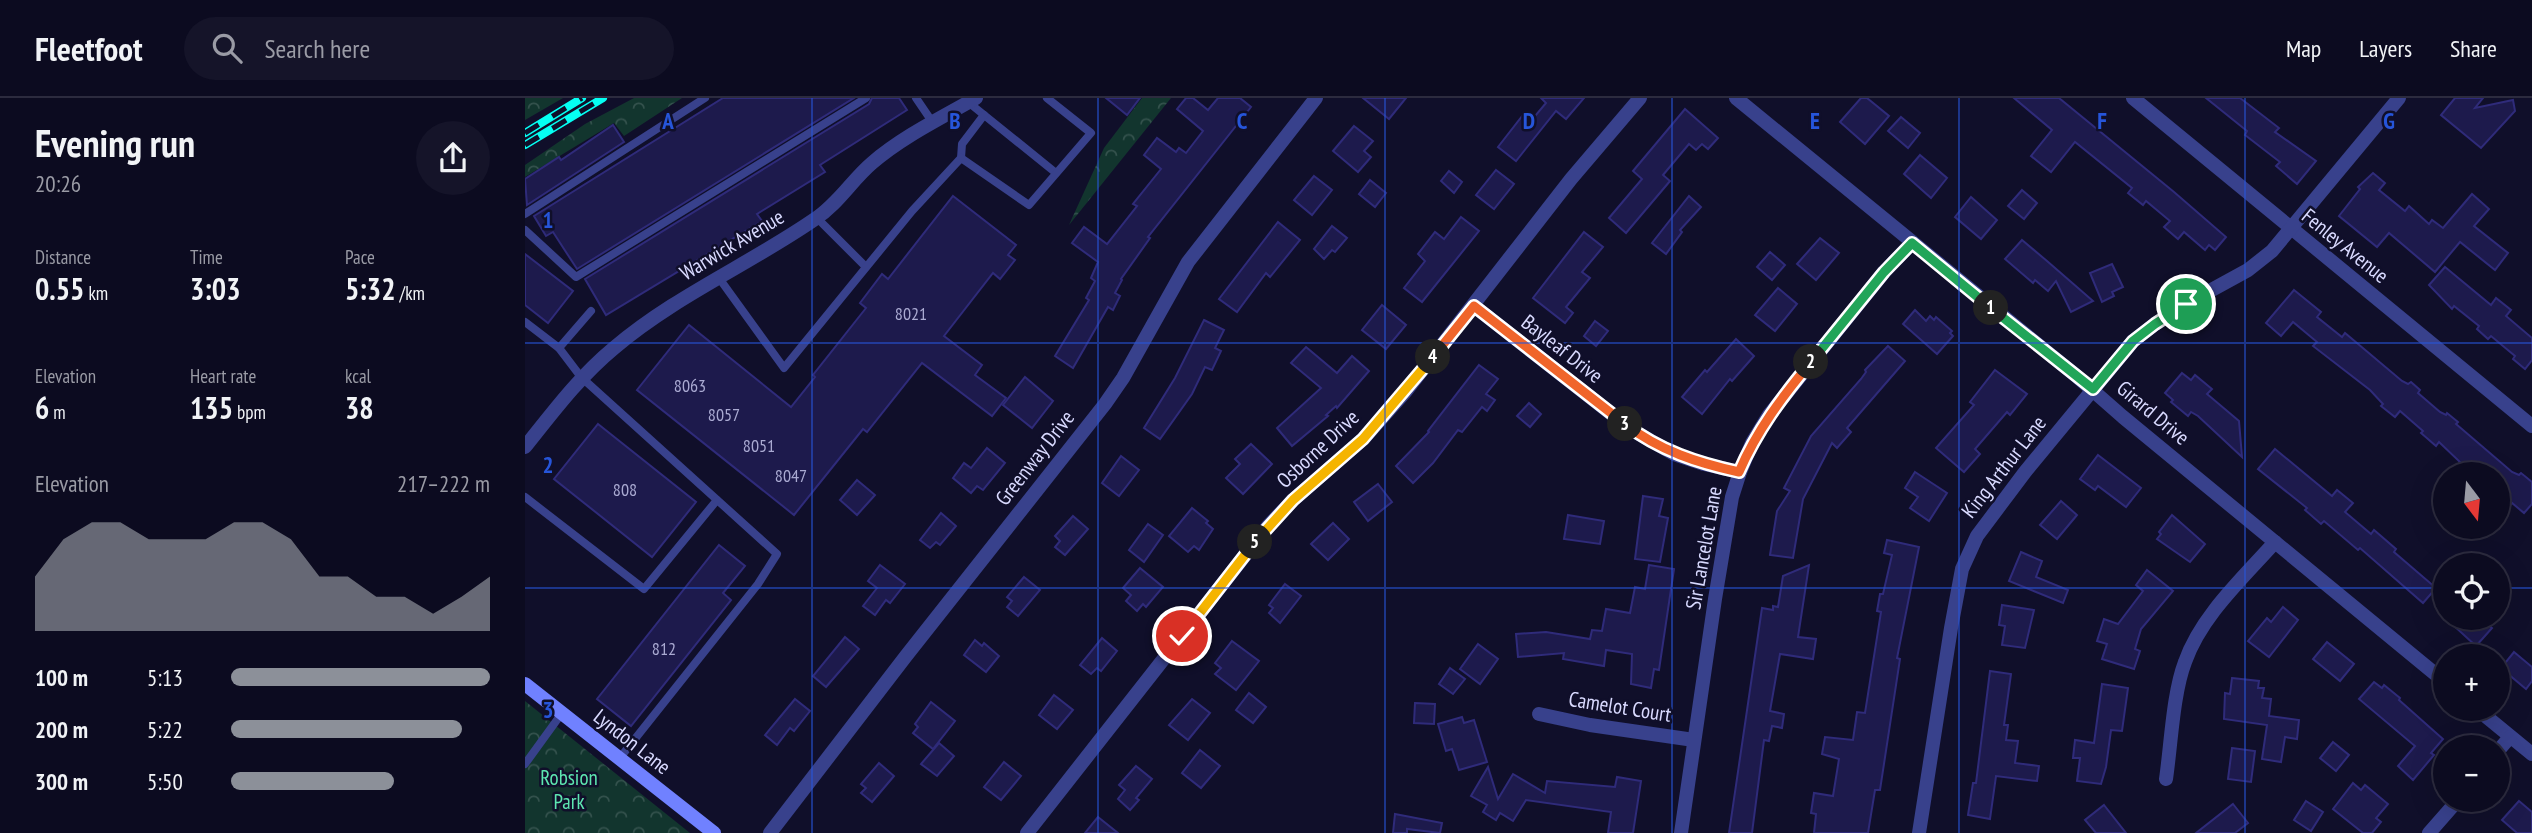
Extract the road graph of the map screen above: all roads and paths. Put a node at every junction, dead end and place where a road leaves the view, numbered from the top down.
1 (705, 98) edge
2 (866, 98) edge
3 (916, 98) edge
4 (1047, 98) edge
5 (1316, 98) edge
6 (1640, 98) edge
7 (1736, 98) edge
8 (2133, 98) edge
9 (2399, 98) edge
10 (972, 100) edge
11 (984, 115) junction
12 (933, 123) junction
13 (961, 158) junction
14 (1056, 173) junction
15 (525, 214) edge
16 (817, 218) junction
17 (2290, 228) junction
18 (525, 230) edge
19 (1912, 243) junction
20 (866, 267) junction
21 (719, 278) junction
22 (1474, 306) junction
23 (591, 311) dead end
24 (525, 322) edge
25 (559, 348) junction
26 (581, 377) junction
27 (2093, 389) junction
28 (2532, 426) edge
29 (525, 447) edge
30 (1739, 472) junction
31 (525, 497) edge
32 (717, 500) junction
33 (2275, 542) junction
34 (2433, 672) edge
35 (525, 684) edge
36 (562, 713) junction
37 (1539, 715) dead end
38 (2491, 721) edge
39 (2508, 735) edge
40 (2510, 737) edge
41 (1694, 740) junction
42 (2532, 754) edge
43 (619, 759) junction
44 (525, 764) edge
45 (2166, 779) dead end
46 (2447, 812) edge
47 (714, 833) edge
48 (770, 833) edge
49 (1027, 833) edge
50 (1681, 833) edge
51 (1919, 833) edge
52 (2429, 833) edge

1 - 15 lane
2 - 18 lane
3 - 12 lane
4 - 14 lane
5 - 48 street, Greenway Drive
6 - 22 street, Osborne Drive
7 - 19 street, Girard Drive
8 - 17 street, Fenley Avenue
9 - 17 street, King Arthur Lane
10 - 11 lane
10 - 12 street, Warwick Avenue
11 - 13 lane
11 - 14 lane
12 - 16 street, Warwick Avenue
13 - 14 lane
13 - 20 lane
16 - 20 lane
16 - 21 street, Warwick Avenue
17 - 27 street, King Arthur Lane
17 - 28 street, Fenley Avenue
19 - 27 street, Girard Drive
19 - 30 street, Sir Lancelot Lane
20 - 21 lane
21 - 26 street, Warwick Avenue
22 - 30 street, Bayleaf Drive
22 - 49 street, Osborne Drive
23 - 25 lane
24 - 25 lane
25 - 26 lane
26 - 29 street, Warwick Avenue
26 - 32 lane
27 - 33 street, Girard Drive
27 - 51 street, King Arthur Lane
30 - 41 street, Sir Lancelot Lane
31 - 32 lane
32 - 43 lane
33 - 34 street, Girard Drive
33 - 45 street
35 - 36 main road, Lyndon Lane
36 - 43 main road, Lyndon Lane
36 - 44 lane
37 - 41 street, Camelot Court
38 - 39 street
40 - 42 street
41 - 50 street, Sir Lancelot Lane
43 - 47 main road, Lyndon Lane
46 - 52 street

